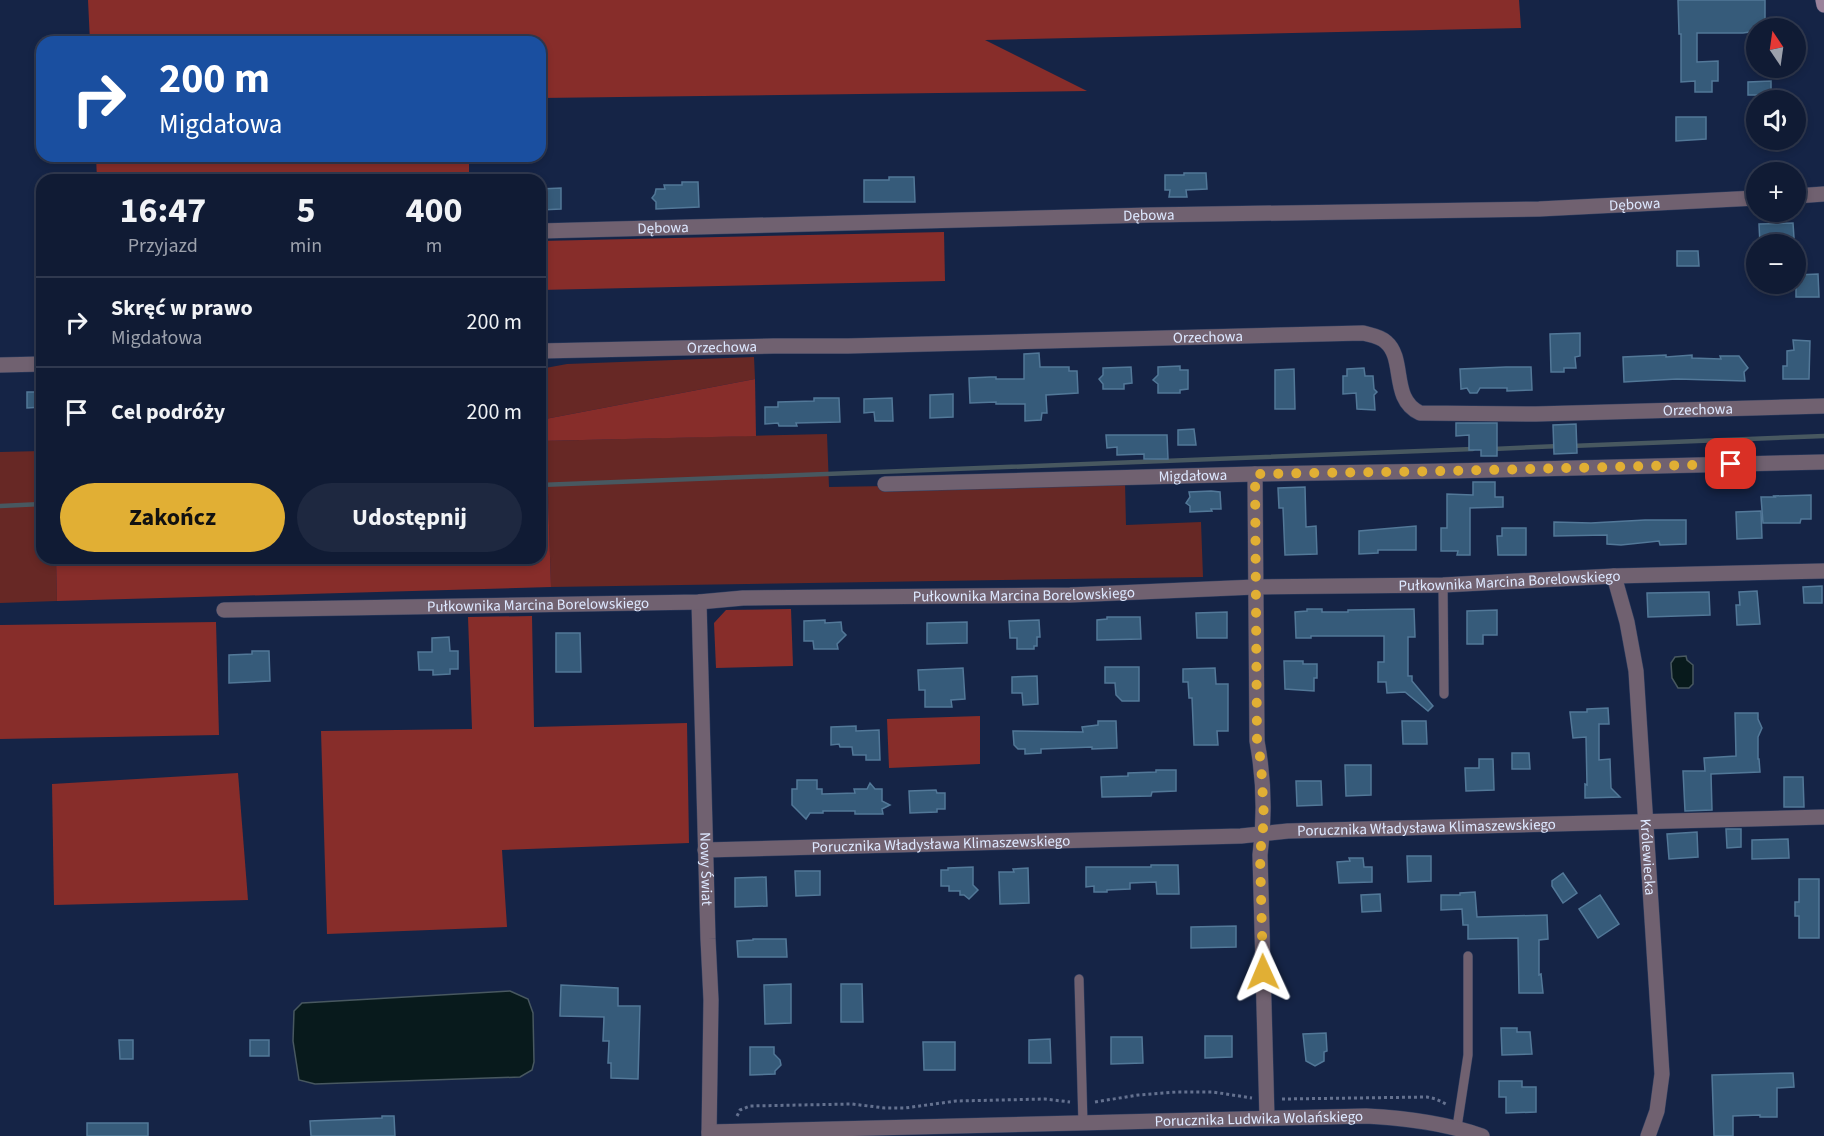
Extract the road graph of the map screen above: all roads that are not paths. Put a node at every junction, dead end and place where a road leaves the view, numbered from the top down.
1 (1823, 0) edge
2 (1824, 5) edge
3 (1824, 194) edge
4 (1806, 195) edge
5 (1746, 199) edge
6 (546, 231) edge
7 (546, 351) edge
8 (36, 364) edge
9 (0, 365) edge
10 (1824, 406) edge
11 (1824, 462) edge
12 (1255, 474) junction
13 (885, 484) dead end
14 (1824, 572) edge
15 (1614, 576) junction
16 (1443, 585) junction
17 (1255, 586) junction
18 (699, 602) junction
19 (224, 610) dead end
20 (1444, 694) dead end
21 (1824, 817) edge
22 (1645, 823) junction
23 (1263, 834) junction
24 (705, 850) junction
25 (1468, 956) dead end
26 (1079, 979) dead end
27 (1267, 1118) junction
28 (1083, 1124) junction
29 (1457, 1127) junction
30 (709, 1134) edge
31 (1482, 1136) edge
32 (1648, 1136) edge

1 - 2 street
3 - 4 street
5 - 6 street, Dębowa
7 - 10 street, Orzechowa
8 - 9 street
11 - 12 street, Migdałowa
12 - 13 street, Migdałowa
12 - 17 street
14 - 15 street, Pułkownika Marcina Borelowskiego
15 - 16 street, Pułkownika Marcina Borelowskiego
15 - 22 street, Królewiecka
16 - 17 street, Pułkownika Marcina Borelowskiego
16 - 20 lane
17 - 18 street, Pułkownika Marcina Borelowskiego
17 - 23 street
18 - 19 street, Pułkownika Marcina Borelowskiego
18 - 24 street, Nowy Świat
21 - 22 street, Porucznika Władysława Klimaszewskiego
22 - 23 street, Porucznika Władysława Klimaszewskiego
22 - 32 street, Królewiecka
23 - 24 street, Porucznika Władysława Klimaszewskiego
23 - 27 street
24 - 30 street, Nowy Świat
25 - 29 lane
26 - 28 lane
27 - 28 street, Porucznika Ludwika Wolańskiego
27 - 29 street, Porucznika Ludwika Wolańskiego
28 - 30 street, Porucznika Ludwika Wolańskiego
29 - 31 street, Porucznika Ludwika Wolańskiego

